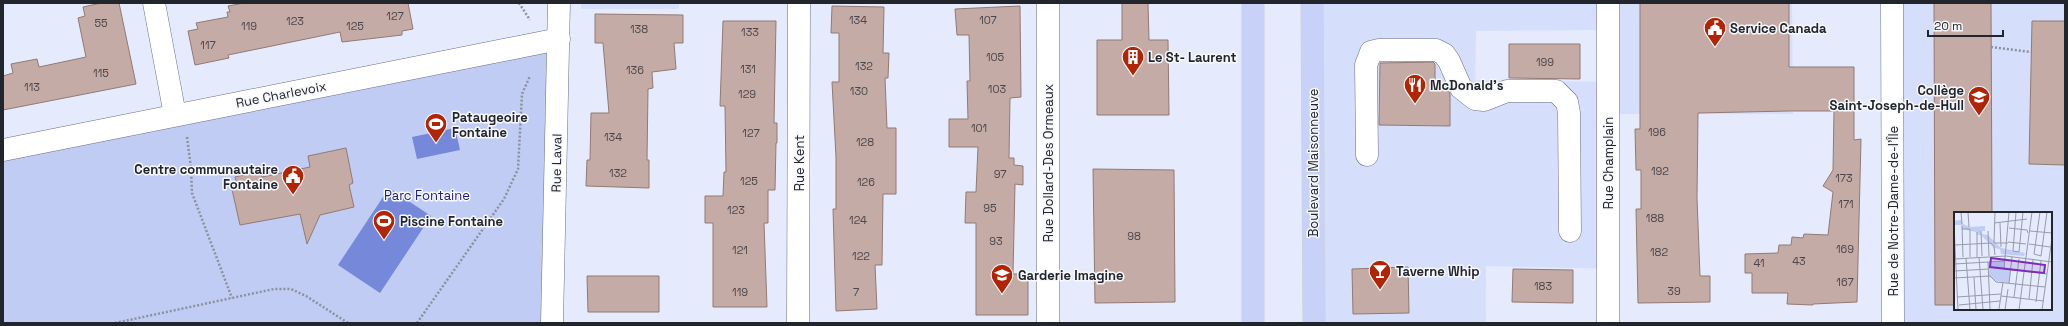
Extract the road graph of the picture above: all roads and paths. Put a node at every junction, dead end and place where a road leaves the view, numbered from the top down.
1 (154, 3) edge
2 (519, 3) edge
3 (559, 3) edge
4 (800, 3) edge
5 (1048, 3) edge
6 (1253, 3) edge
7 (1312, 3) edge
8 (1608, 3) edge
9 (1892, 3) edge
10 (530, 20) dead end
11 (559, 39) junction
12 (1991, 47) dead end
13 (2031, 52) dead end
14 (530, 76) dead end
15 (179, 114) junction
16 (3, 150) edge
17 (1367, 155) dead end
18 (1570, 231) dead end
19 (232, 298) junction
20 (115, 323) edge
21 (348, 323) edge
22 (417, 323) edge
23 (552, 323) edge
24 (798, 323) edge
25 (1048, 323) edge
26 (1253, 323) edge
27 (1314, 323) edge
28 (1608, 323) edge
29 (1893, 323) edge

1 - 15 street
2 - 10 path
3 - 11 street, Rue Laval
4 - 24 street, Rue Kent
5 - 25 street, Rue Dollard-Des Ormeaux
6 - 26 main road
7 - 27 main road, Boulevard Maisonneuve
8 - 28 street, Rue Champlain
9 - 29 street, Rue de Notre-Dame-de-I'Île
11 - 15 street, Rue Charlevoix
11 - 23 street, Rue Laval
12 - 13 path
14 - 22 path
15 - 16 street, Rue Charlevoix
15 - 19 path
17 - 18 street
19 - 20 path
19 - 21 path

